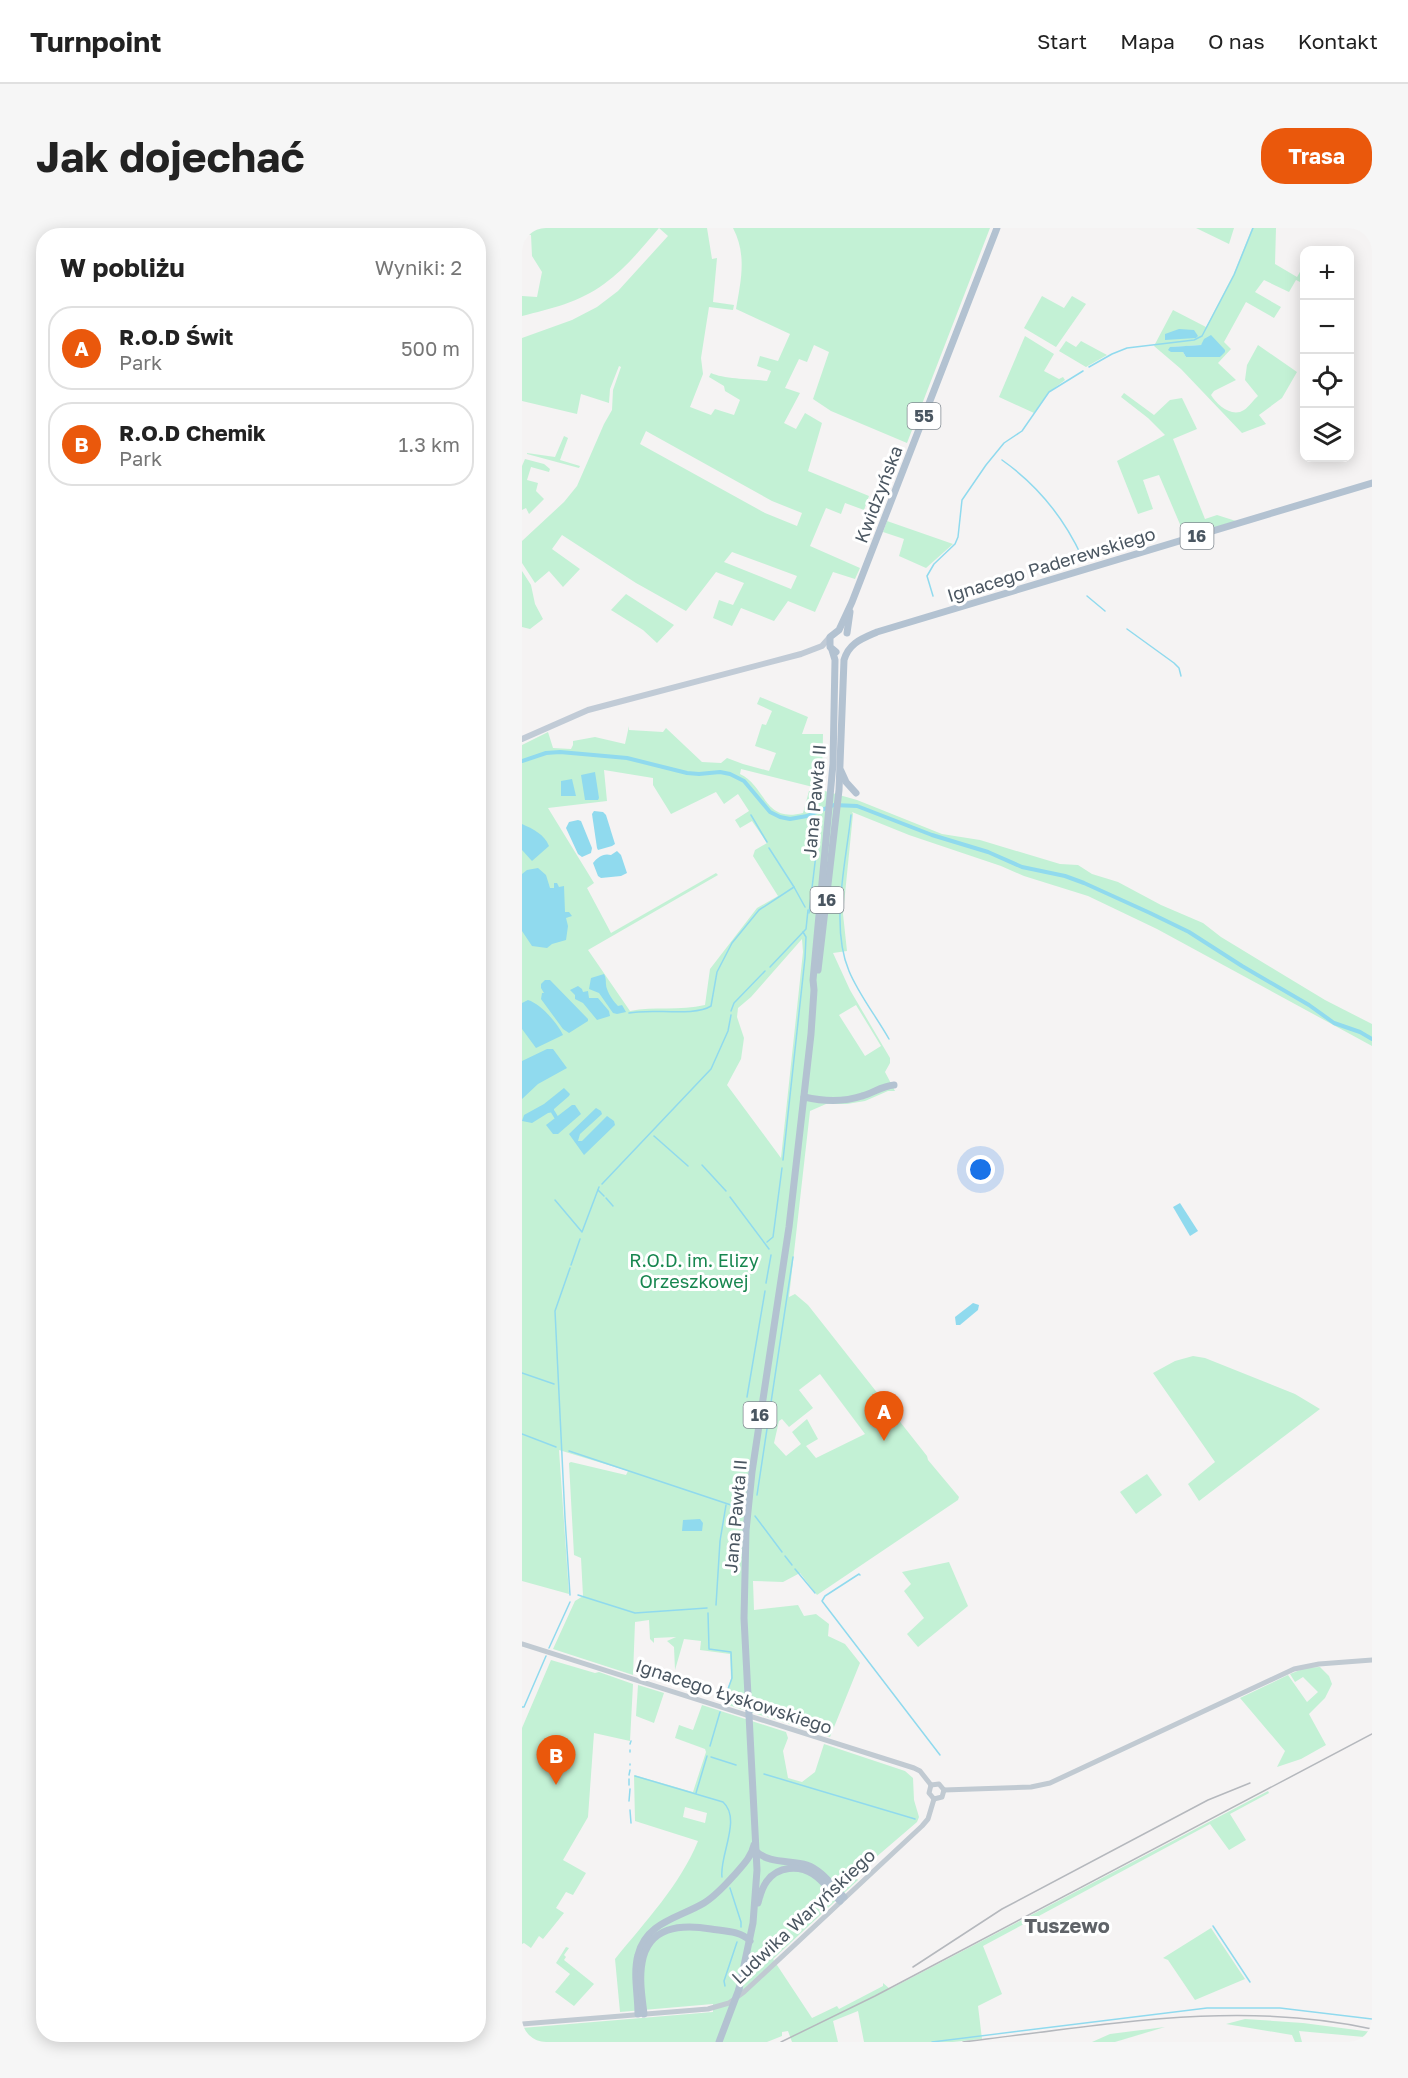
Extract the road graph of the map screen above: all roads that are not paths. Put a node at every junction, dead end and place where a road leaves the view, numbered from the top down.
1 (997, 228) edge
2 (1372, 483) edge
3 (852, 602) junction
4 (837, 631) junction
5 (877, 632) junction
6 (848, 634) junction
7 (830, 637) junction
8 (849, 648) junction
9 (832, 649) junction
10 (801, 654) junction
11 (522, 739) edge
12 (840, 767) junction
13 (856, 793) dead end
14 (834, 800) junction
15 (890, 1078) dead end
16 (806, 1083) junction
17 (894, 1085) dead end
18 (873, 1091) junction
19 (804, 1097) junction
20 (840, 1100) junction
21 (522, 1644) edge
22 (1372, 1660) edge
23 (749, 1716) junction
24 (932, 1785) junction
25 (944, 1790) junction
26 (934, 1799) junction
27 (755, 1827) junction
28 (756, 1851) junction
29 (842, 1899) junction
30 (754, 1913) junction
31 (750, 1941) junction
32 (641, 2014) junction
33 (522, 2024) edge
34 (719, 2042) edge

1 - 3 main road, Kwidzyńska / 55
2 - 5 main road, Ignacego Paderewskiego / 16
3 - 4 main road, 55
3 - 6 main road, 55
4 - 6 main road, 16
4 - 7 main road
5 - 6 main road, Ignacego Paderewskiego / 16
5 - 8 main road, Ignacego Paderewskiego / 16
6 - 8 main road, 16
7 - 9 main road, 16
7 - 10 main road
8 - 9 main road
8 - 12 main road, Jana Pawła II / 16
9 - 10 main road
9 - 14 main road, Jana Pawła II / 16
10 - 11 main road
12 - 13 main road
12 - 14 main road, Jana Pawła II / 16
14 - 16 main road, Jana Pawła II / 16
15 - 18 main road
16 - 19 main road, Jana Pawła II / 16
16 - 20 main road
17 - 18 main road
18 - 20 main road
19 - 20 main road
19 - 23 main road, Jana Pawła II / 16
21 - 23 street, Ignacego Łyskowskiego
22 - 25 street
23 - 24 street, Ignacego Łyskowskiego
23 - 27 main road, Jana Pawła II / 16
24 - 25 street
24 - 26 street
25 - 26 street
26 - 29 street, Ludwika Waryńskiego
27 - 28 main road, Jana Pawła II / 16
27 - 32 main road
28 - 29 main road
28 - 30 main road, Jana Pawła II / 16
29 - 30 main road
29 - 32 street, Ludwika Waryńskiego
30 - 31 main road, Jana Pawła II / 16
31 - 32 main road
31 - 34 main road, Jana Pawła II / 16, bridge
32 - 33 street, Ludwika Waryńskiego

